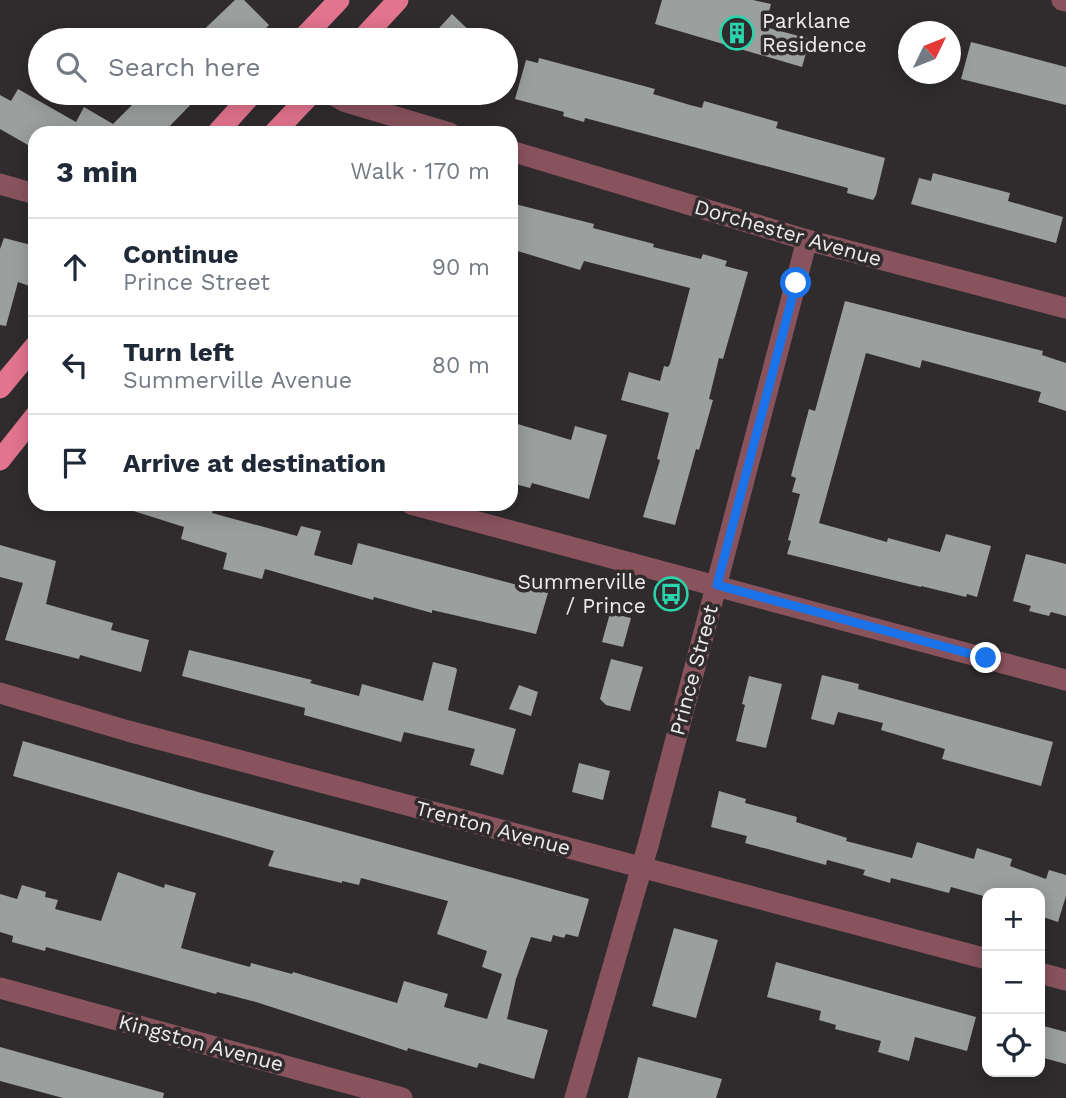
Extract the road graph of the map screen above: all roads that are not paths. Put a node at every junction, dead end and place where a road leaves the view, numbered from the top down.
1 (339, 0) edge
2 (398, 0) edge
3 (312, 28) edge
4 (372, 28) edge
5 (242, 105) edge
6 (301, 105) edge
7 (356, 105) edge
8 (223, 126) edge
9 (281, 126) edge
10 (427, 126) edge
11 (518, 153) edge
12 (0, 184) edge
13 (28, 192) edge
14 (807, 240) junction
15 (1066, 308) edge
16 (28, 354) edge
17 (0, 388) edge
18 (28, 425) edge
19 (0, 460) edge
20 (437, 511) edge
21 (717, 585) junction
22 (1066, 680) edge
23 (0, 694) edge
24 (642, 868) junction
25 (982, 958) edge
26 (1045, 974) edge
27 (1066, 980) edge
28 (0, 988) edge
29 (402, 1098) edge
30 (575, 1098) edge

1 - 3 main road
2 - 4 main road
5 - 8 main road
6 - 9 main road
7 - 10 street
11 - 14 street, Dorchester Avenue
12 - 13 street
14 - 15 street, Dorchester Avenue
14 - 21 street, Prince Street
16 - 17 main road
18 - 19 main road
20 - 21 street
21 - 22 street
21 - 24 street, Prince Street
23 - 24 street, Trenton Avenue
24 - 25 street, Trenton Avenue
24 - 30 street, Prince Street
26 - 27 street
28 - 29 street, Kingston Avenue

